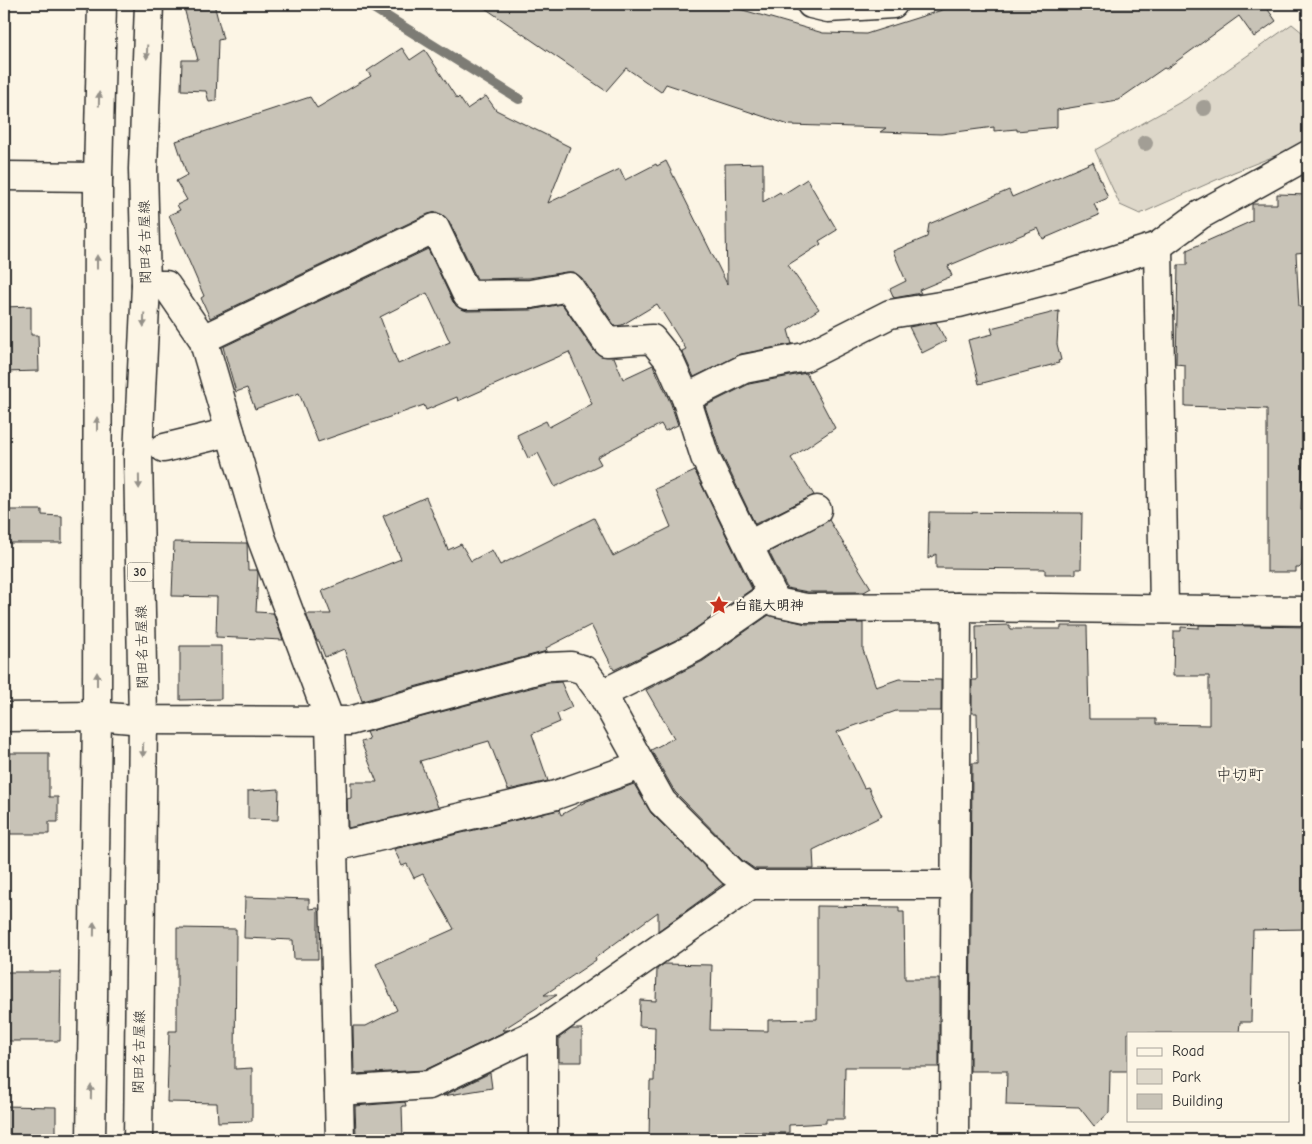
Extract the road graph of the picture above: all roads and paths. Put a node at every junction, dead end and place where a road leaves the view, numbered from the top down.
1 (102, 4) edge
2 (149, 4) edge
3 (811, 4) edge
4 (893, 4) edge
5 (1308, 155) edge
6 (4, 176) edge
7 (98, 177) junction
8 (1158, 246) junction
9 (146, 285) junction
10 (203, 339) junction
11 (686, 398) junction
12 (230, 432) junction
13 (164, 448) dead end
14 (817, 510) dead end
15 (750, 545) junction
16 (772, 594) junction
17 (957, 607) junction
18 (1164, 609) junction
19 (1308, 611) edge
20 (602, 694) junction
21 (4, 716) edge
22 (96, 716) junction
23 (143, 720) junction
24 (330, 721) junction
25 (642, 766) junction
26 (334, 847) junction
27 (750, 885) junction
28 (957, 885) junction
29 (543, 1030) junction
30 (339, 1091) junction
31 (90, 1140) edge
32 (138, 1140) edge
33 (340, 1140) edge
34 (544, 1140) edge
35 (954, 1140) edge

7 -> 1 street
2 -> 9 street, 関田名古屋線 / 30
3 - 4 street
5 - 8 street
6 - 7 street
22 -> 7 street
8 - 11 street
8 - 18 street
9 - 10 street
9 -> 23 street, 関田名古屋線 / 30
10 - 11 street
10 - 12 street
11 - 15 street
12 - 13 street
12 - 24 street
14 - 15 street
15 - 16 street
16 - 17 street
16 - 20 street
17 - 18 street
17 - 28 street
18 - 19 street
20 - 24 street
20 - 25 street
21 - 22 street
22 - 23 street
31 -> 22 street
23 - 24 street
23 -> 32 street, 関田名古屋線 / 30
24 - 26 street
25 - 26 street
25 - 27 street
26 - 30 street
27 - 28 street
27 - 29 street
28 - 35 street
29 - 30 street
29 - 34 street
30 - 33 street

